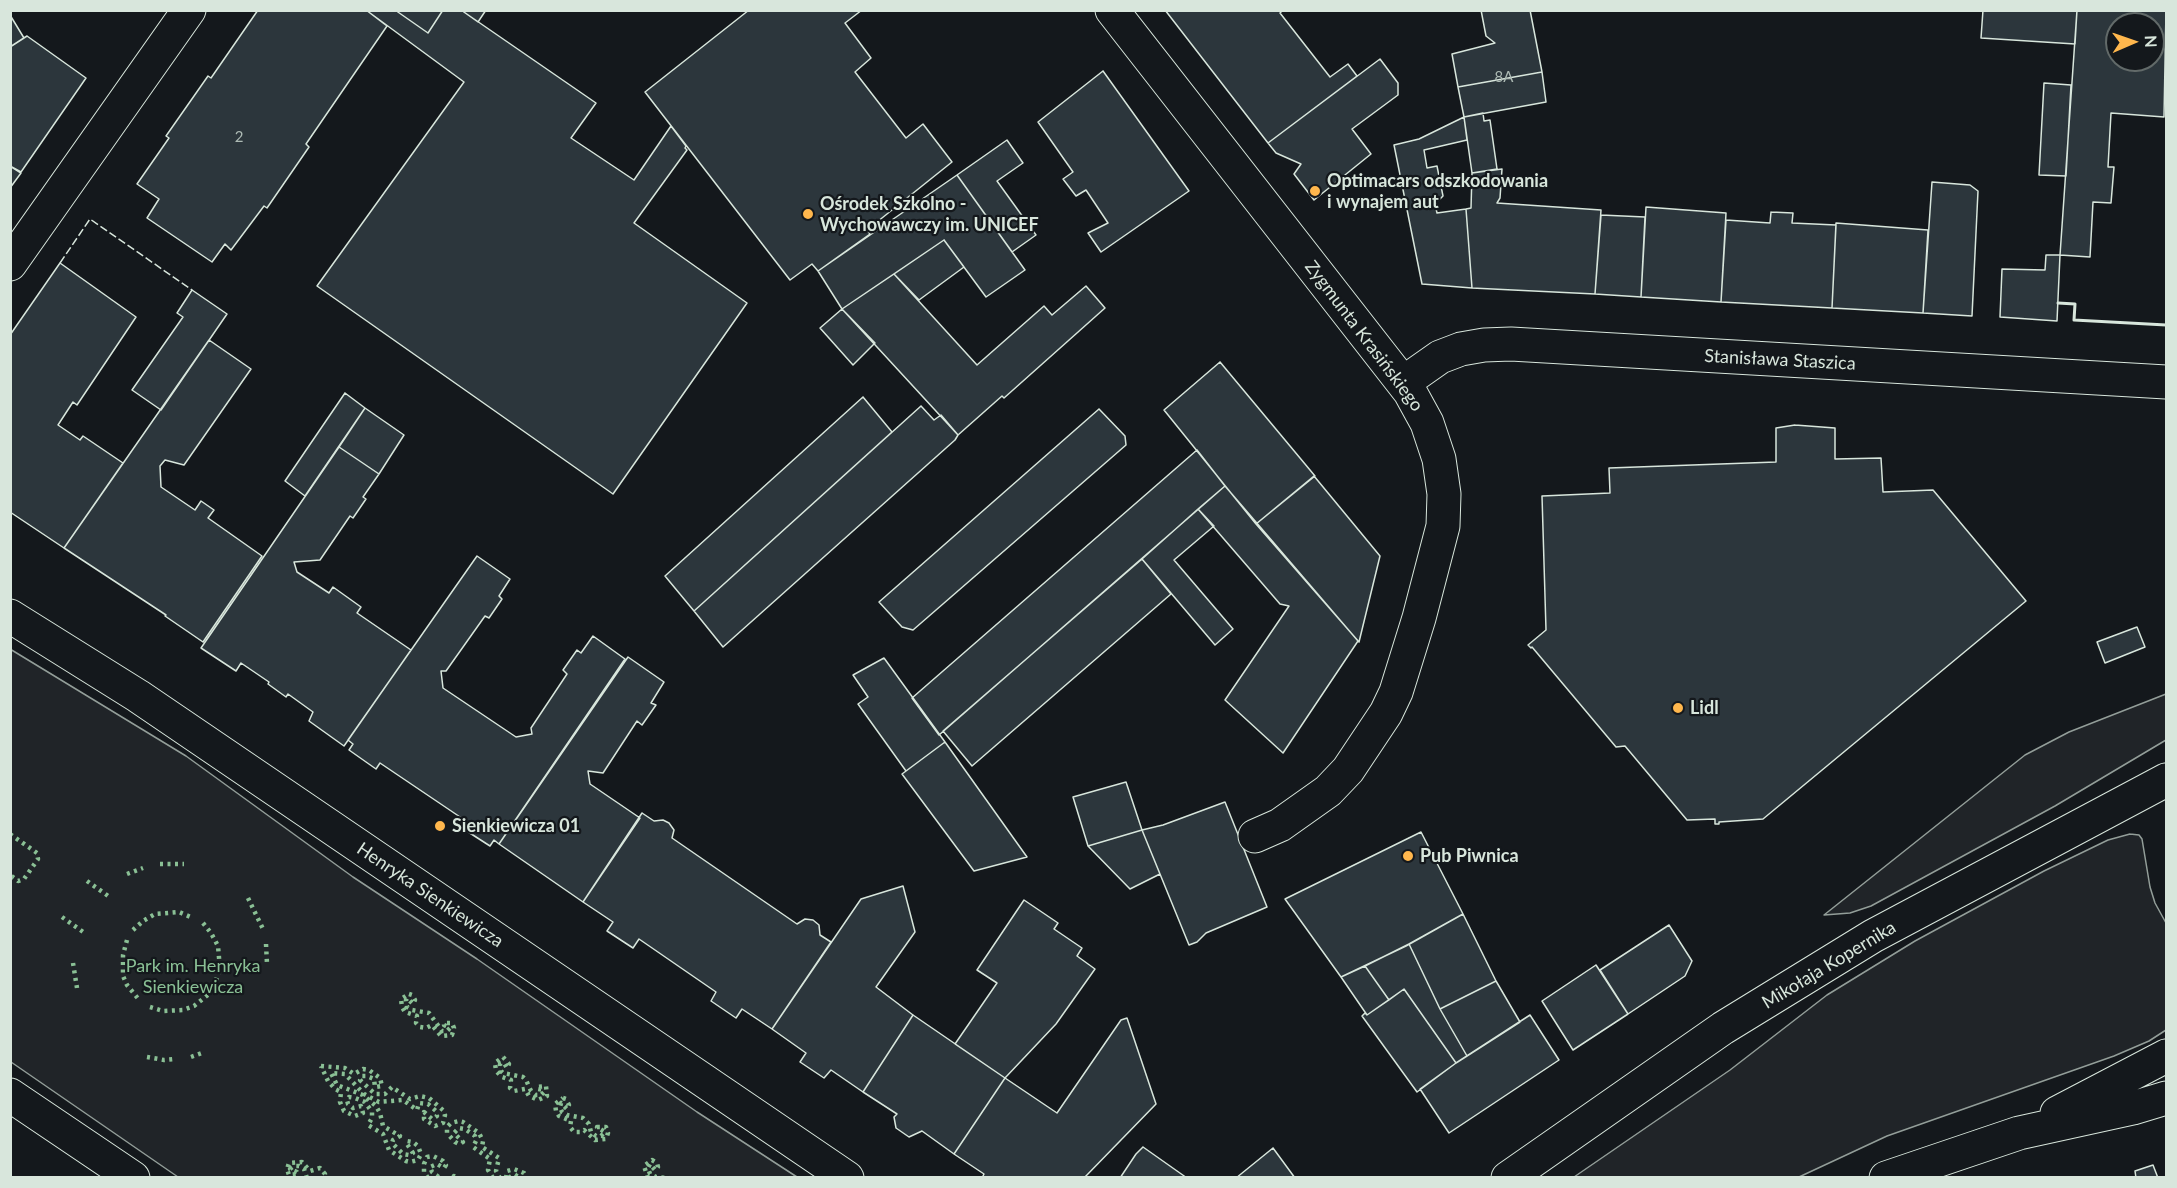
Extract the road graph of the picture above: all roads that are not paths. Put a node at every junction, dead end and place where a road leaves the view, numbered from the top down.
1 (189, 10) edge
2 (1112, 10) edge
3 (10, 264) edge
4 (2166, 382) edge
5 (1403, 383) junction
6 (10, 616) edge
7 (2166, 780) edge
8 (1255, 837) dead end
9 (2166, 1056) edge
10 (10, 1095) edge
11 (2166, 1098) edge
12 (2019, 1133) junction
13 (133, 1178) edge
14 (847, 1178) edge
15 (1508, 1178) edge
16 (1886, 1178) edge

1 - 3 street
2 - 5 street, Zygmunta Krasińskiego
4 - 5 street, Stanisława Staszica
5 - 8 street, Zygmunta Krasińskiego
6 - 14 street, Henryka Sienkiewicza
7 - 15 street, Mikołaja Kopernika
9 - 12 street
10 - 13 street
11 - 12 street
12 - 16 street

